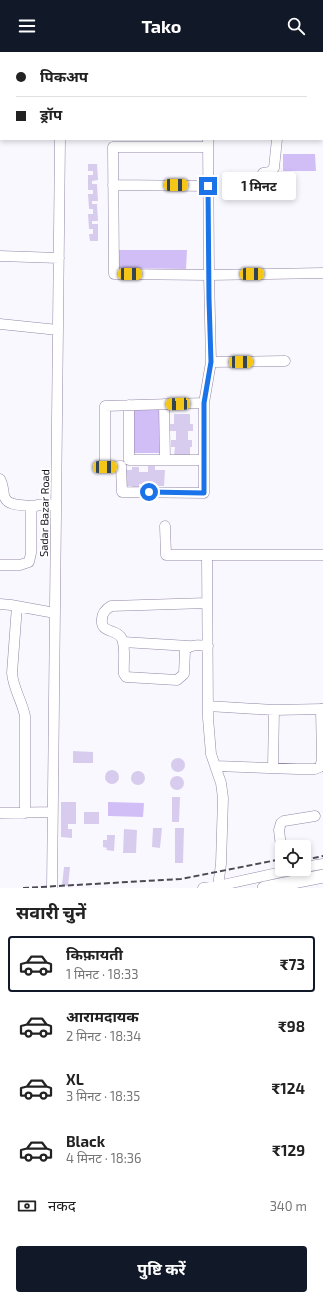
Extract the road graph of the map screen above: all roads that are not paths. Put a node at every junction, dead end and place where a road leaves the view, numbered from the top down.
1 (60, 140) edge
2 (277, 140) edge
3 (208, 143) edge
4 (263, 173) dead end
5 (113, 185) junction
6 (208, 186) junction
7 (0, 256) edge
8 (59, 258) junction
9 (323, 273) edge
10 (209, 275) junction
11 (0, 324) edge
12 (58, 330) junction
13 (285, 361) dead end
14 (211, 362) junction
15 (204, 403) junction
16 (164, 404) junction
17 (129, 405) junction
18 (165, 460) junction
19 (204, 460) junction
20 (125, 463) junction
21 (0, 479) edge
22 (56, 505) junction
23 (34, 506) junction
24 (165, 526) dead end
25 (323, 554) edge
26 (208, 555) junction
27 (0, 565) edge
28 (207, 603) junction
29 (0, 604) edge
30 (17, 606) junction
31 (55, 613) junction
32 (123, 642) junction
33 (189, 646) junction
34 (208, 646) junction
35 (208, 706) junction
36 (322, 709) edge
37 (274, 710) junction
38 (216, 766) junction
39 (273, 768) junction
40 (24, 812) junction
41 (53, 812) junction
42 (0, 813) edge
43 (314, 816) dead end
44 (280, 840) edge
45 (323, 864) edge
46 (311, 866) edge
47 (275, 872) edge
48 (323, 876) edge
49 (218, 886) junction
50 (52, 888) edge
51 (203, 888) edge
52 (264, 888) edge

1 - 8 street, Sadar Bazar Road
2 - 4 street
3 - 5 street
3 - 6 street
5 - 6 street
5 - 10 street
6 - 10 street
7 - 8 street
8 - 12 street, Sadar Bazar Road
9 - 10 street
10 - 14 street
11 - 12 street
12 - 22 street, Sadar Bazar Road
13 - 14 street
14 - 15 street
15 - 16 street
15 - 19 street
16 - 17 street
16 - 18 street
17 - 20 street
17 - 20 street
18 - 19 street
18 - 20 street
19 - 20 street
21 - 23 street
22 - 23 street
22 - 31 street, Sadar Bazar Road
23 - 27 street
24 - 26 street
25 - 26 street
26 - 28 street
28 - 32 street
28 - 34 street
29 - 30 street
30 - 31 street
30 - 40 street
31 - 41 street, Sadar Bazar Road
32 - 33 street
32 - 33 street
33 - 34 street
34 - 35 street
35 - 37 street
35 - 38 street
36 - 37 street
36 - 39 street
37 - 39 street
38 - 39 street
38 - 49 street
40 - 41 street
40 - 42 street
41 - 50 street, Sadar Bazar Road
43 - 44 street
45 - 46 street
47 - 49 street
48 - 52 main road
49 - 51 street

